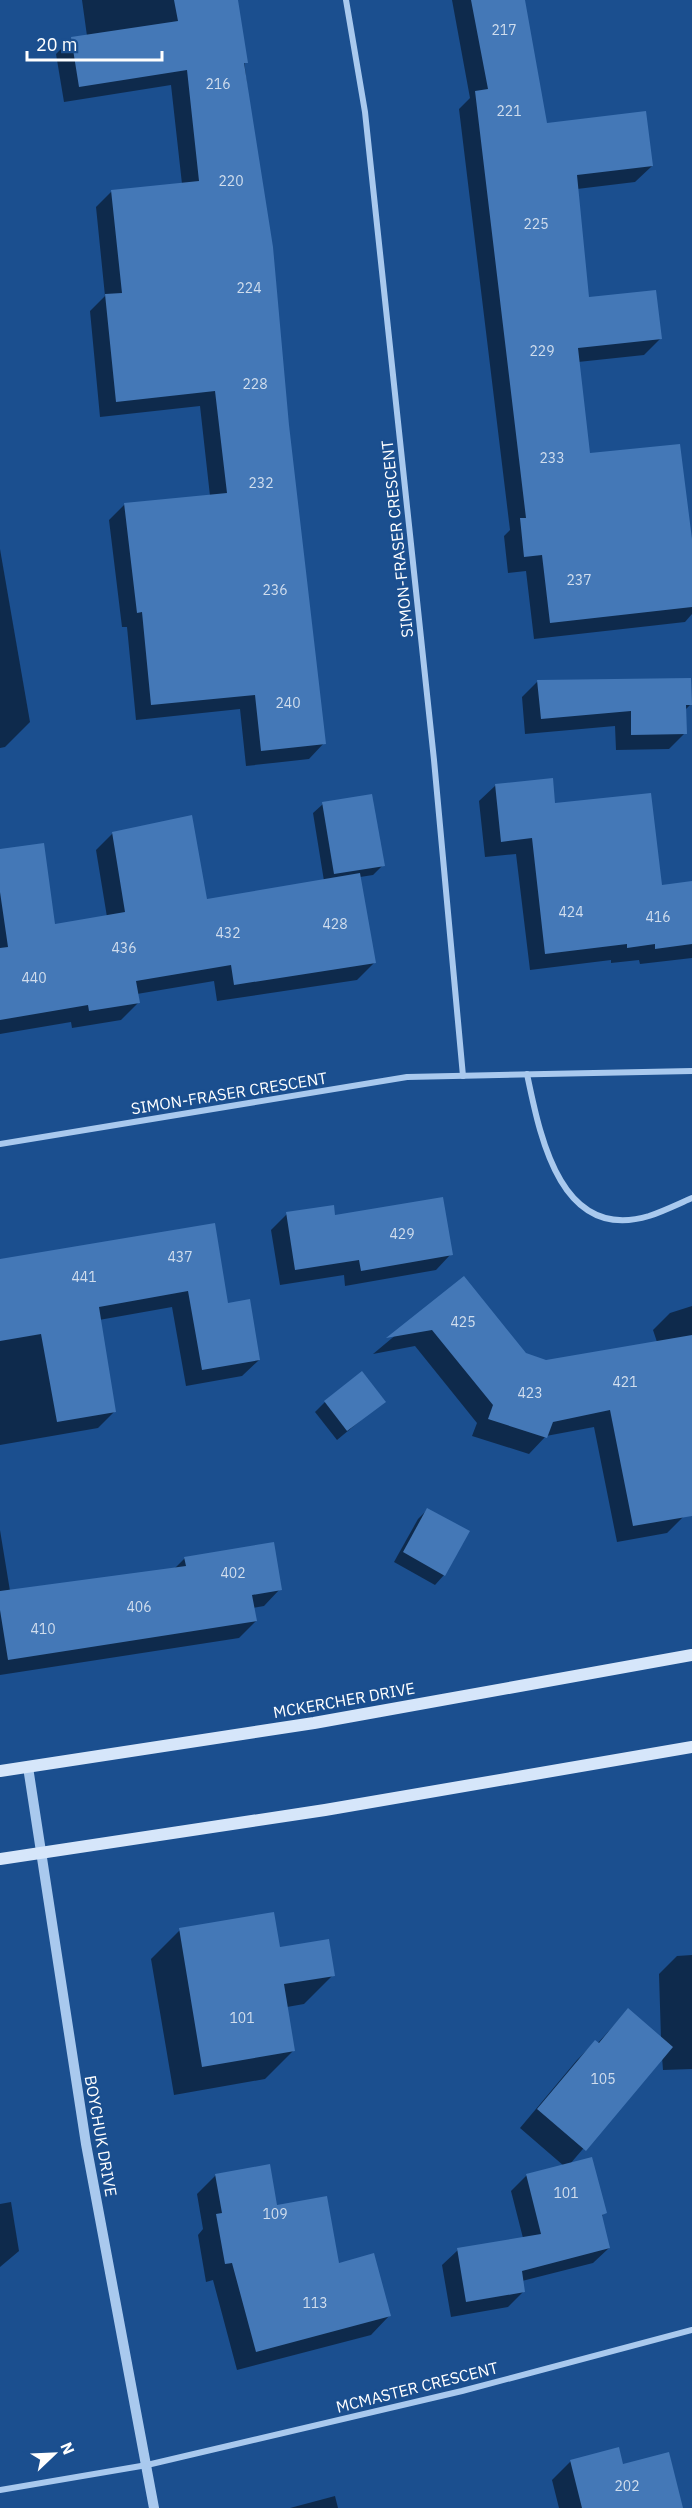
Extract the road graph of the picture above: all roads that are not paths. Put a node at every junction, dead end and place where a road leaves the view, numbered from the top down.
1 (346, 0) edge
2 (692, 1071) edge
3 (527, 1074) junction
4 (463, 1076) junction
5 (0, 1144) edge
6 (692, 1198) edge
7 (692, 1655) edge
8 (692, 1747) edge
9 (28, 1767) junction
10 (0, 1771) edge
11 (42, 1852) junction
12 (0, 1859) edge
13 (692, 2330) edge
14 (147, 2464) junction
15 (0, 2490) edge
16 (154, 2508) edge

1 - 4 street, SIMON-FRASER CRESCENT
2 - 3 street, SIMON-FRASER CRESCENT
3 - 4 street, SIMON-FRASER CRESCENT
3 - 6 street
4 - 5 street, SIMON-FRASER CRESCENT
7 - 9 main road, MCKERCHER DRIVE
8 - 11 main road
9 - 10 main road, MCKERCHER DRIVE
9 - 11 street, BOYCHUK DRIVE
11 - 12 main road
11 - 14 street, BOYCHUK DRIVE
13 - 14 street, MCMASTER CRESCENT
14 - 15 street, MCMASTER CRESCENT
14 - 16 street, BOYCHUK DRIVE

